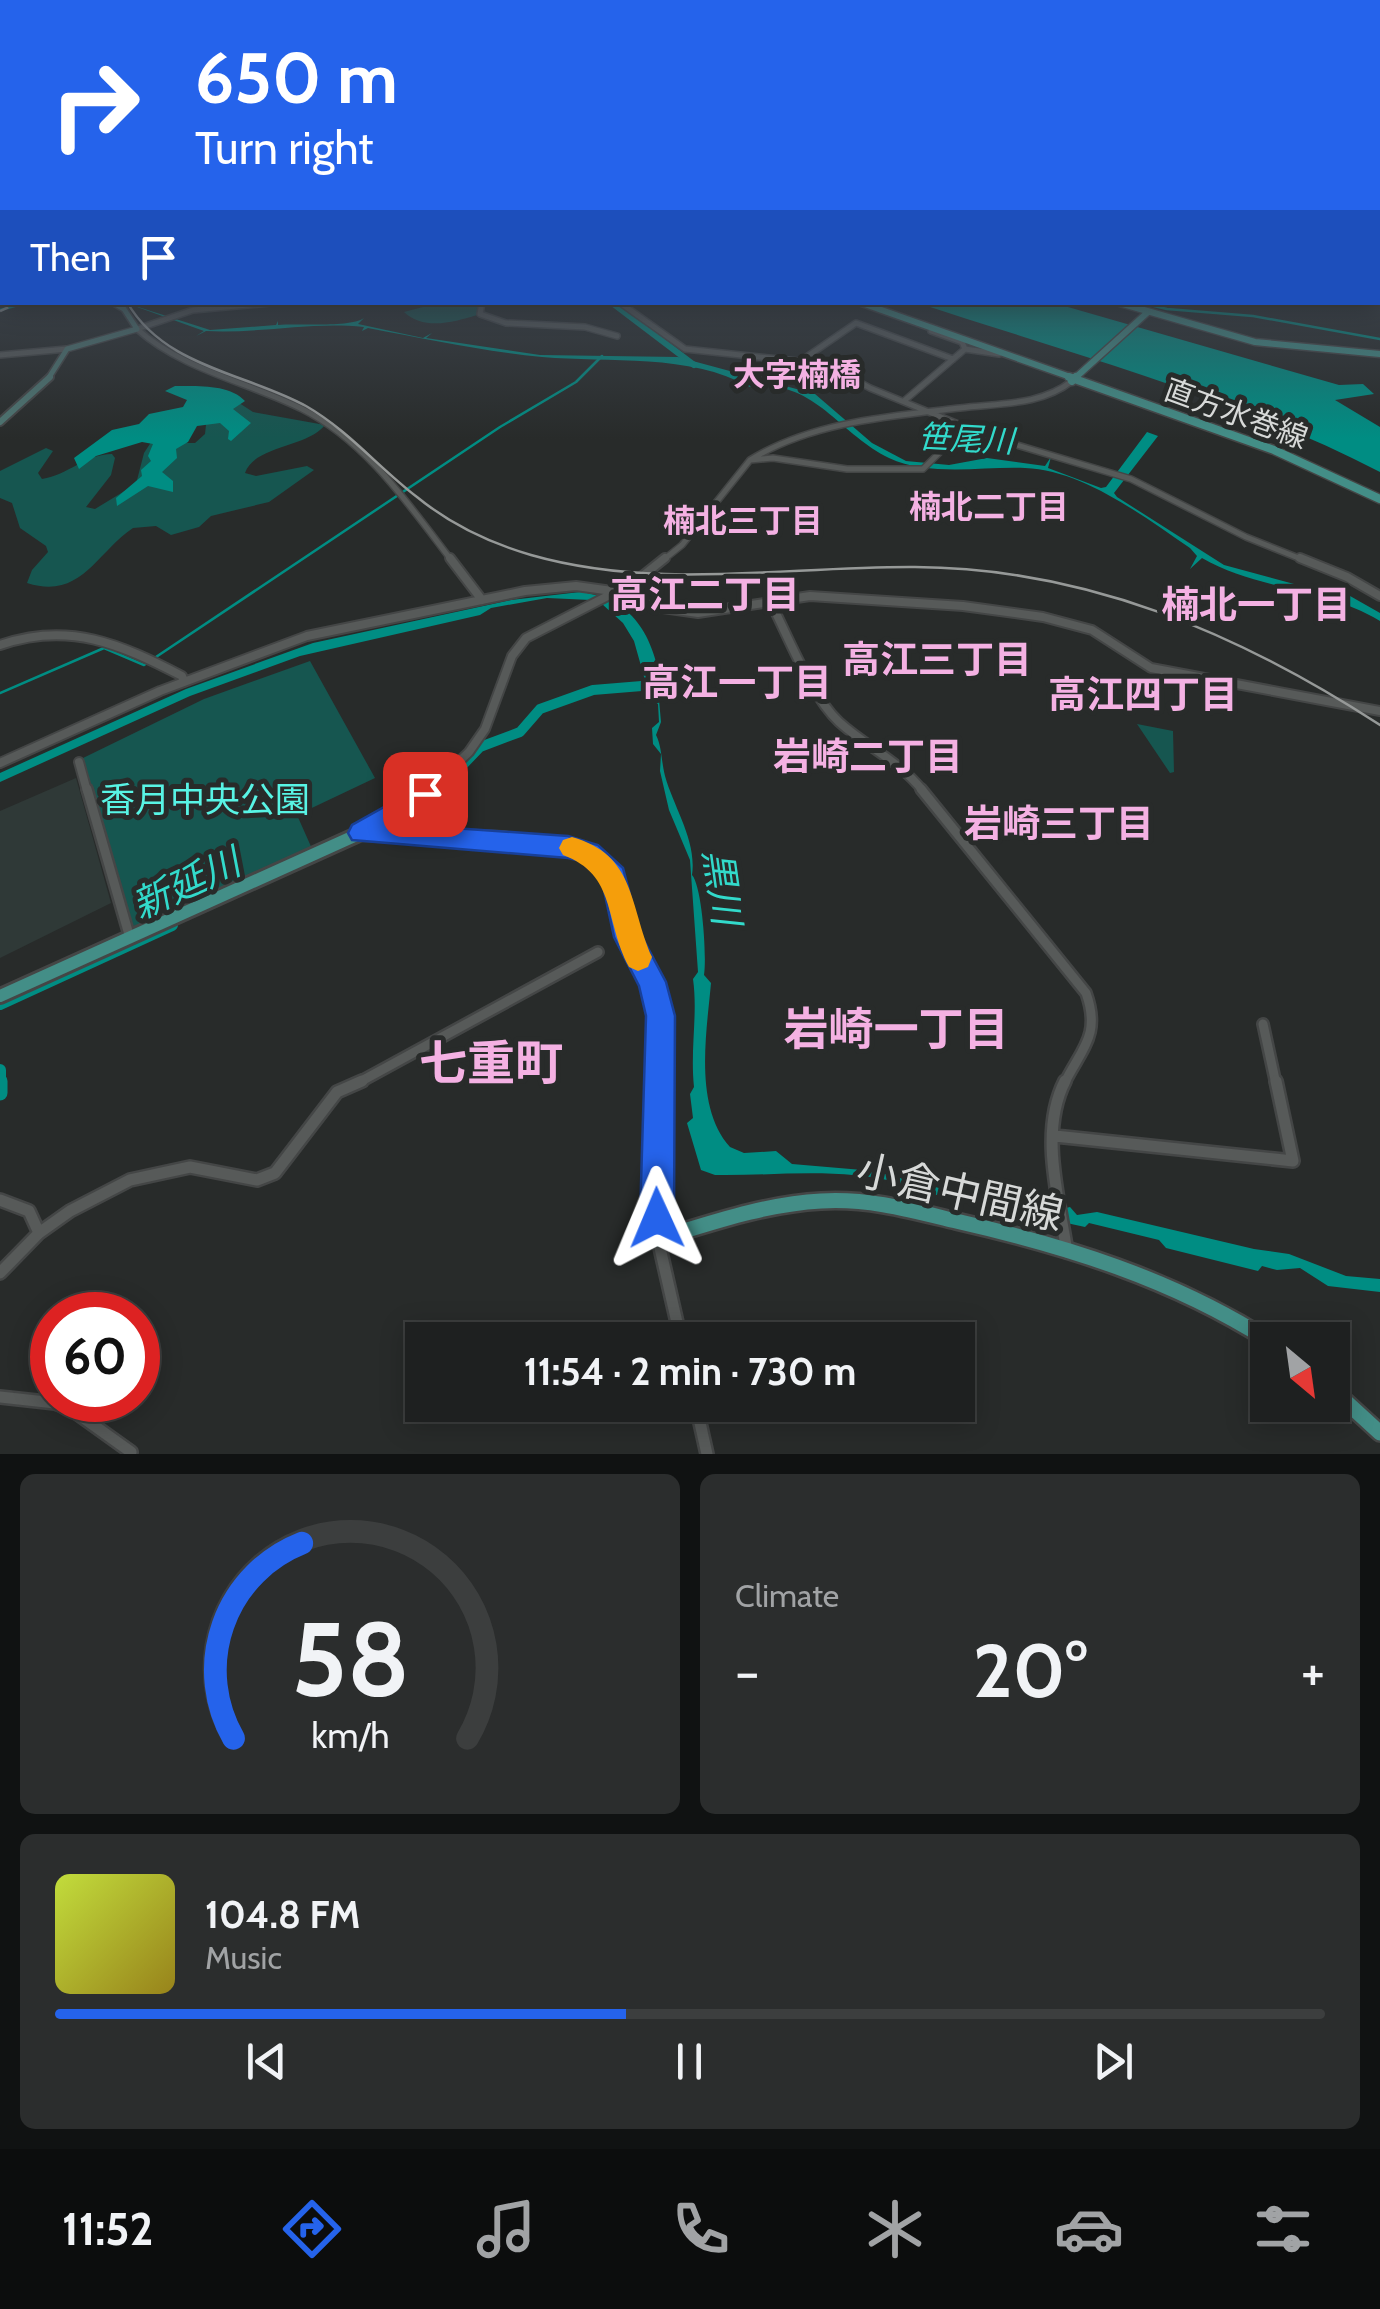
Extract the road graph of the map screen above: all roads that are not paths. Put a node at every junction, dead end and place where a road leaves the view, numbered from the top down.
1 (117, 305) edge
2 (255, 305) edge
3 (481, 305) edge
4 (622, 305) edge
5 (867, 305) edge
6 (1129, 305) edge
7 (1150, 310) junction
8 (924, 326) junction
9 (137, 329) junction
10 (616, 336) dead end
11 (66, 349) junction
12 (965, 349) junction
13 (1380, 354) edge
14 (0, 355) edge
15 (1011, 357) junction
16 (953, 359) junction
17 (802, 360) junction
18 (1073, 380) junction
19 (904, 401) junction
20 (927, 412) junction
21 (0, 422) edge
22 (963, 428) junction
23 (750, 460) junction
24 (1380, 500) edge
25 (608, 593) junction
26 (1380, 596) edge
27 (482, 600) junction
28 (770, 601) junction
29 (0, 645) edge
30 (184, 682) junction
31 (1380, 711) edge
32 (79, 762) dead end
33 (0, 763) edge
34 (360, 833) junction
35 (130, 938) junction
36 (598, 952) dead end
37 (0, 996) edge
38 (1264, 1024) dead end
39 (1055, 1136) junction
40 (0, 1200) edge
41 (39, 1233) junction
42 (658, 1239) junction
43 (1066, 1244) junction
44 (0, 1272) edge
45 (677, 1322) edge
46 (1250, 1330) edge
47 (0, 1398) edge
48 (1350, 1406) edge
49 (699, 1422) edge
50 (1380, 1433) edge
51 (130, 1452) edge
52 (706, 1454) edge

1 - 9 main road
2 - 9 street
3 - 10 street
4 - 17 street
5 - 8 main road, 直方水巻線
6 - 7 main road
7 - 13 main road
7 - 18 main road
8 - 12 street
8 - 15 main road, 直方水巻線
9 - 11 main road
9 - 27 street
11 - 14 street
11 - 21 main road
12 - 15 street
12 - 16 street
15 - 18 main road, 直方水巻線
16 - 17 street
16 - 19 street
17 - 19 street
18 - 20 street
18 - 24 main road, 直方水巻線
19 - 20 street
20 - 22 street
20 - 23 street
22 - 23 street
22 - 26 street
23 - 25 street
25 - 27 street
25 - 28 street
25 - 34 street
27 - 30 street
28 - 31 street
28 - 39 street
29 - 30 street
30 - 33 street
32 - 35 street
34 - 35 main road
34 - 42 main road
35 - 37 main road
36 - 41 street
38 - 39 street
39 - 43 street
40 - 41 street
41 - 44 street
42 - 43 main road, 小倉中間線
42 - 45 street
43 - 46 main road, 小倉中間線
47 - 51 street
48 - 50 main road
49 - 52 street

